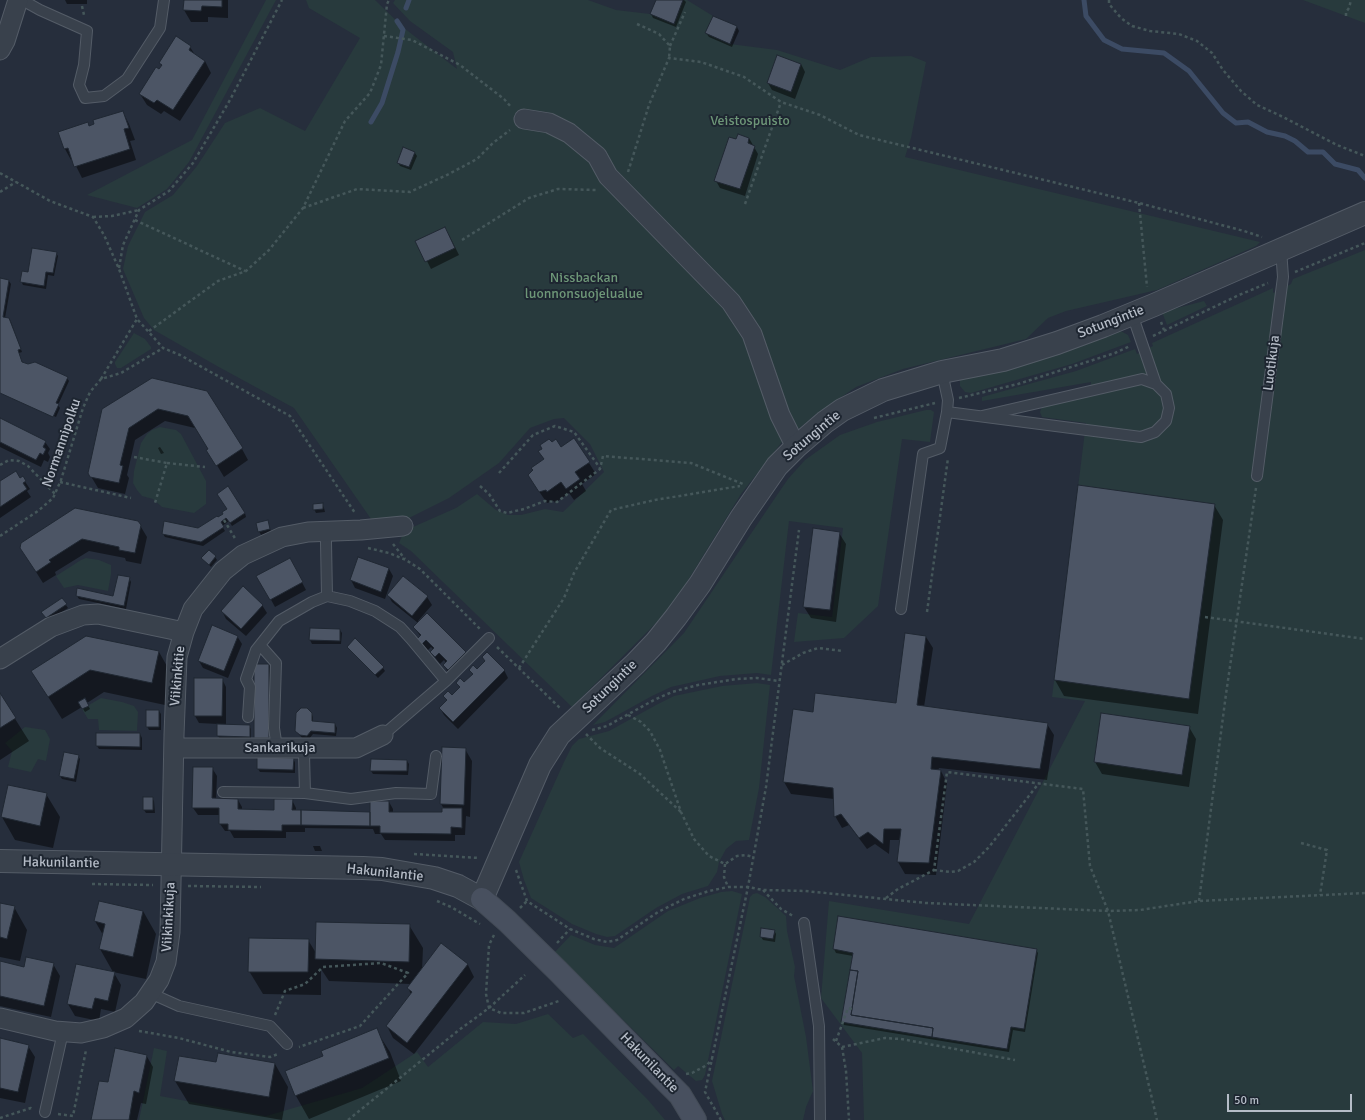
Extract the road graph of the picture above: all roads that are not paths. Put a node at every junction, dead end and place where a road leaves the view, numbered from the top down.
1 (18, 0) edge
2 (22, 0) edge
3 (164, 0) edge
4 (0, 50) edge
5 (524, 119) road end
6 (1365, 214) edge
7 (1281, 249) junction
8 (1132, 314) junction
9 (942, 372) junction
10 (1156, 384) junction
11 (951, 412) junction
12 (982, 416) junction
13 (796, 447) junction
14 (1257, 476) road end
15 (403, 526) dead end
16 (325, 531) junction
17 (327, 596) junction
18 (901, 609) dead end
19 (184, 632) junction
20 (488, 638) dead end
21 (260, 645) junction
22 (0, 659) edge
23 (446, 681) junction
24 (248, 717) dead end
25 (384, 735) joint
26 (174, 748) junction
27 (278, 748) junction
28 (306, 748) junction
29 (436, 756) dead end
30 (223, 792) dead end
31 (305, 793) junction
32 (0, 861) edge
33 (171, 865) junction
34 (482, 899) junction
35 (804, 923) road end
36 (150, 993) junction
37 (0, 1018) edge
38 (63, 1032) junction
39 (290, 1046) road end
40 (45, 1112) dead end
41 (695, 1120) edge
42 (820, 1120) edge

1 - 4 street
2 - 3 lane
5 - 13 street
6 - 7 street, Sotungintie
7 - 8 street, Sotungintie
7 - 14 lane, Luotikuja
8 - 9 street, Sotungintie
8 - 10 lane
9 - 11 lane
9 - 13 street, Sotungintie
10 - 12 lane
10 - 12 lane
11 - 12 lane
11 - 18 lane
13 - 34 street, Sotungintie
15 - 16 street, Viikinkitie
16 - 17 lane
16 - 19 street, Viikinkitie
17 - 21 lane
17 - 23 lane
19 - 22 street
19 - 26 street, Viikinkitie
20 - 23 lane
21 - 24 lane
21 - 27 lane
23 - 25 lane
25 - 28 street, Sankarikuja
26 - 27 street, Sankarikuja
26 - 33 street, Viikinkitie
27 - 28 street, Sankarikuja
28 - 31 lane
29 - 31 lane
30 - 31 lane
32 - 33 street, Hakunilantie
33 - 34 street, Hakunilantie
33 - 36 street, Viikinkikuja
34 - 41 main road, Hakunilantie
35 - 42 lane
36 - 38 street, Viikinkikuja
36 - 39 lane
37 - 38 street, Viikinkikuja
38 - 40 lane

